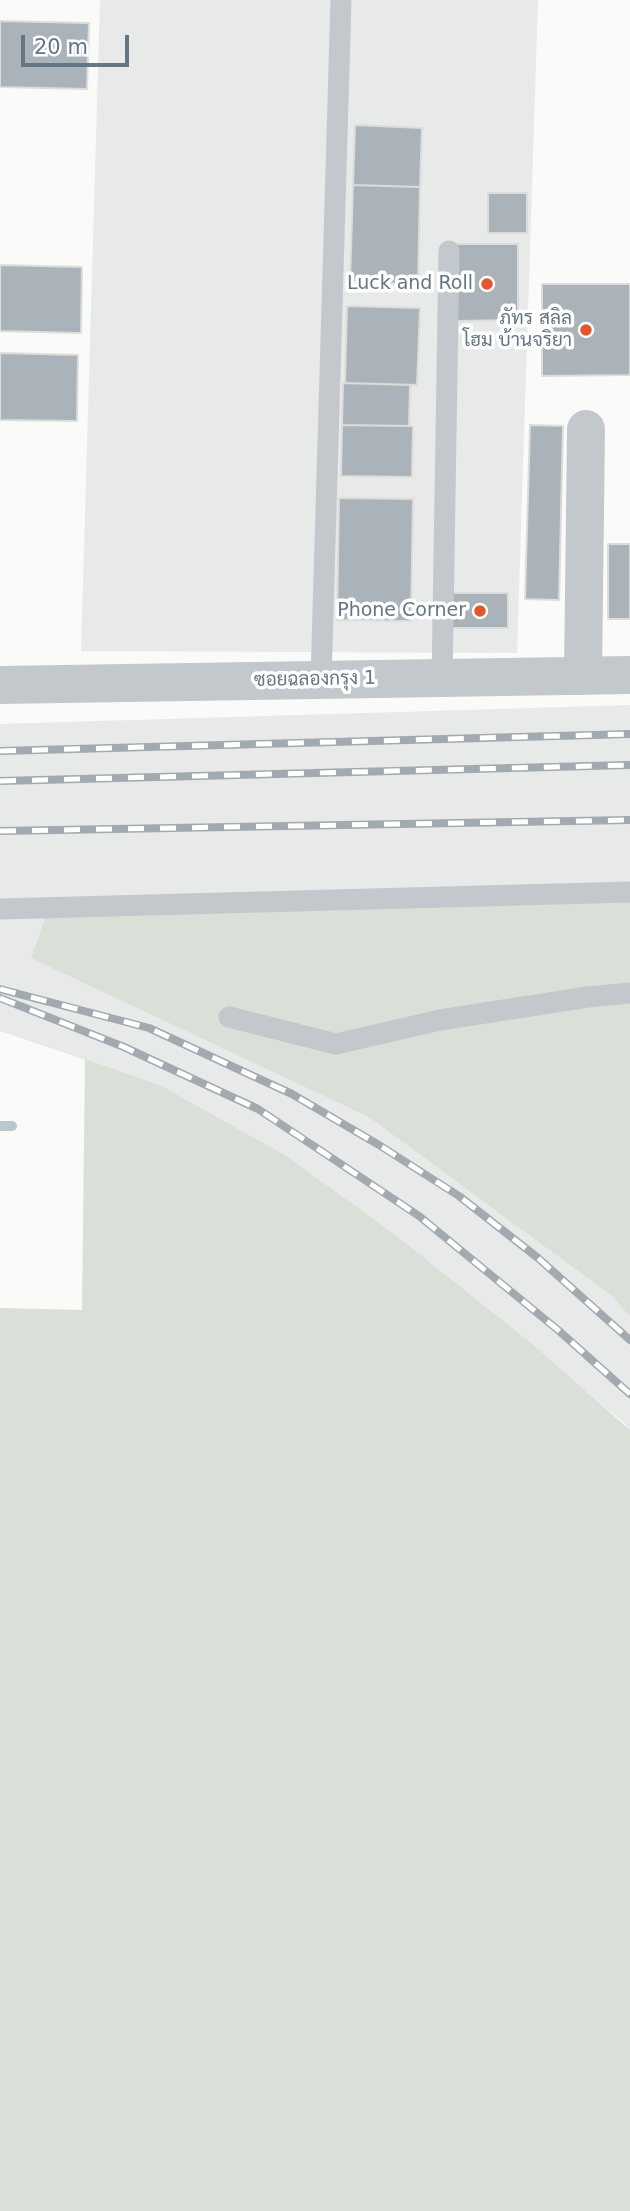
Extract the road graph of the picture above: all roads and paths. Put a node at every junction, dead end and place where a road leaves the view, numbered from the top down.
1 (341, 0) edge
2 (449, 251) dead end
3 (586, 429) dead end
4 (630, 675) edge
5 (583, 676) junction
6 (442, 679) junction
7 (321, 680) junction
8 (0, 685) edge
9 (630, 892) edge
10 (0, 909) edge
11 (630, 993) edge
12 (229, 1017) dead end

1 - 7 lane
2 - 6 lane
3 - 5 street
4 - 5 street, ซอยฉลองกรุง 1
5 - 6 street, ซอยฉลองกรุง 1
6 - 7 street, ซอยฉลองกรุง 1
7 - 8 street, ซอยฉลองกรุง 1
9 - 10 lane
11 - 12 lane

